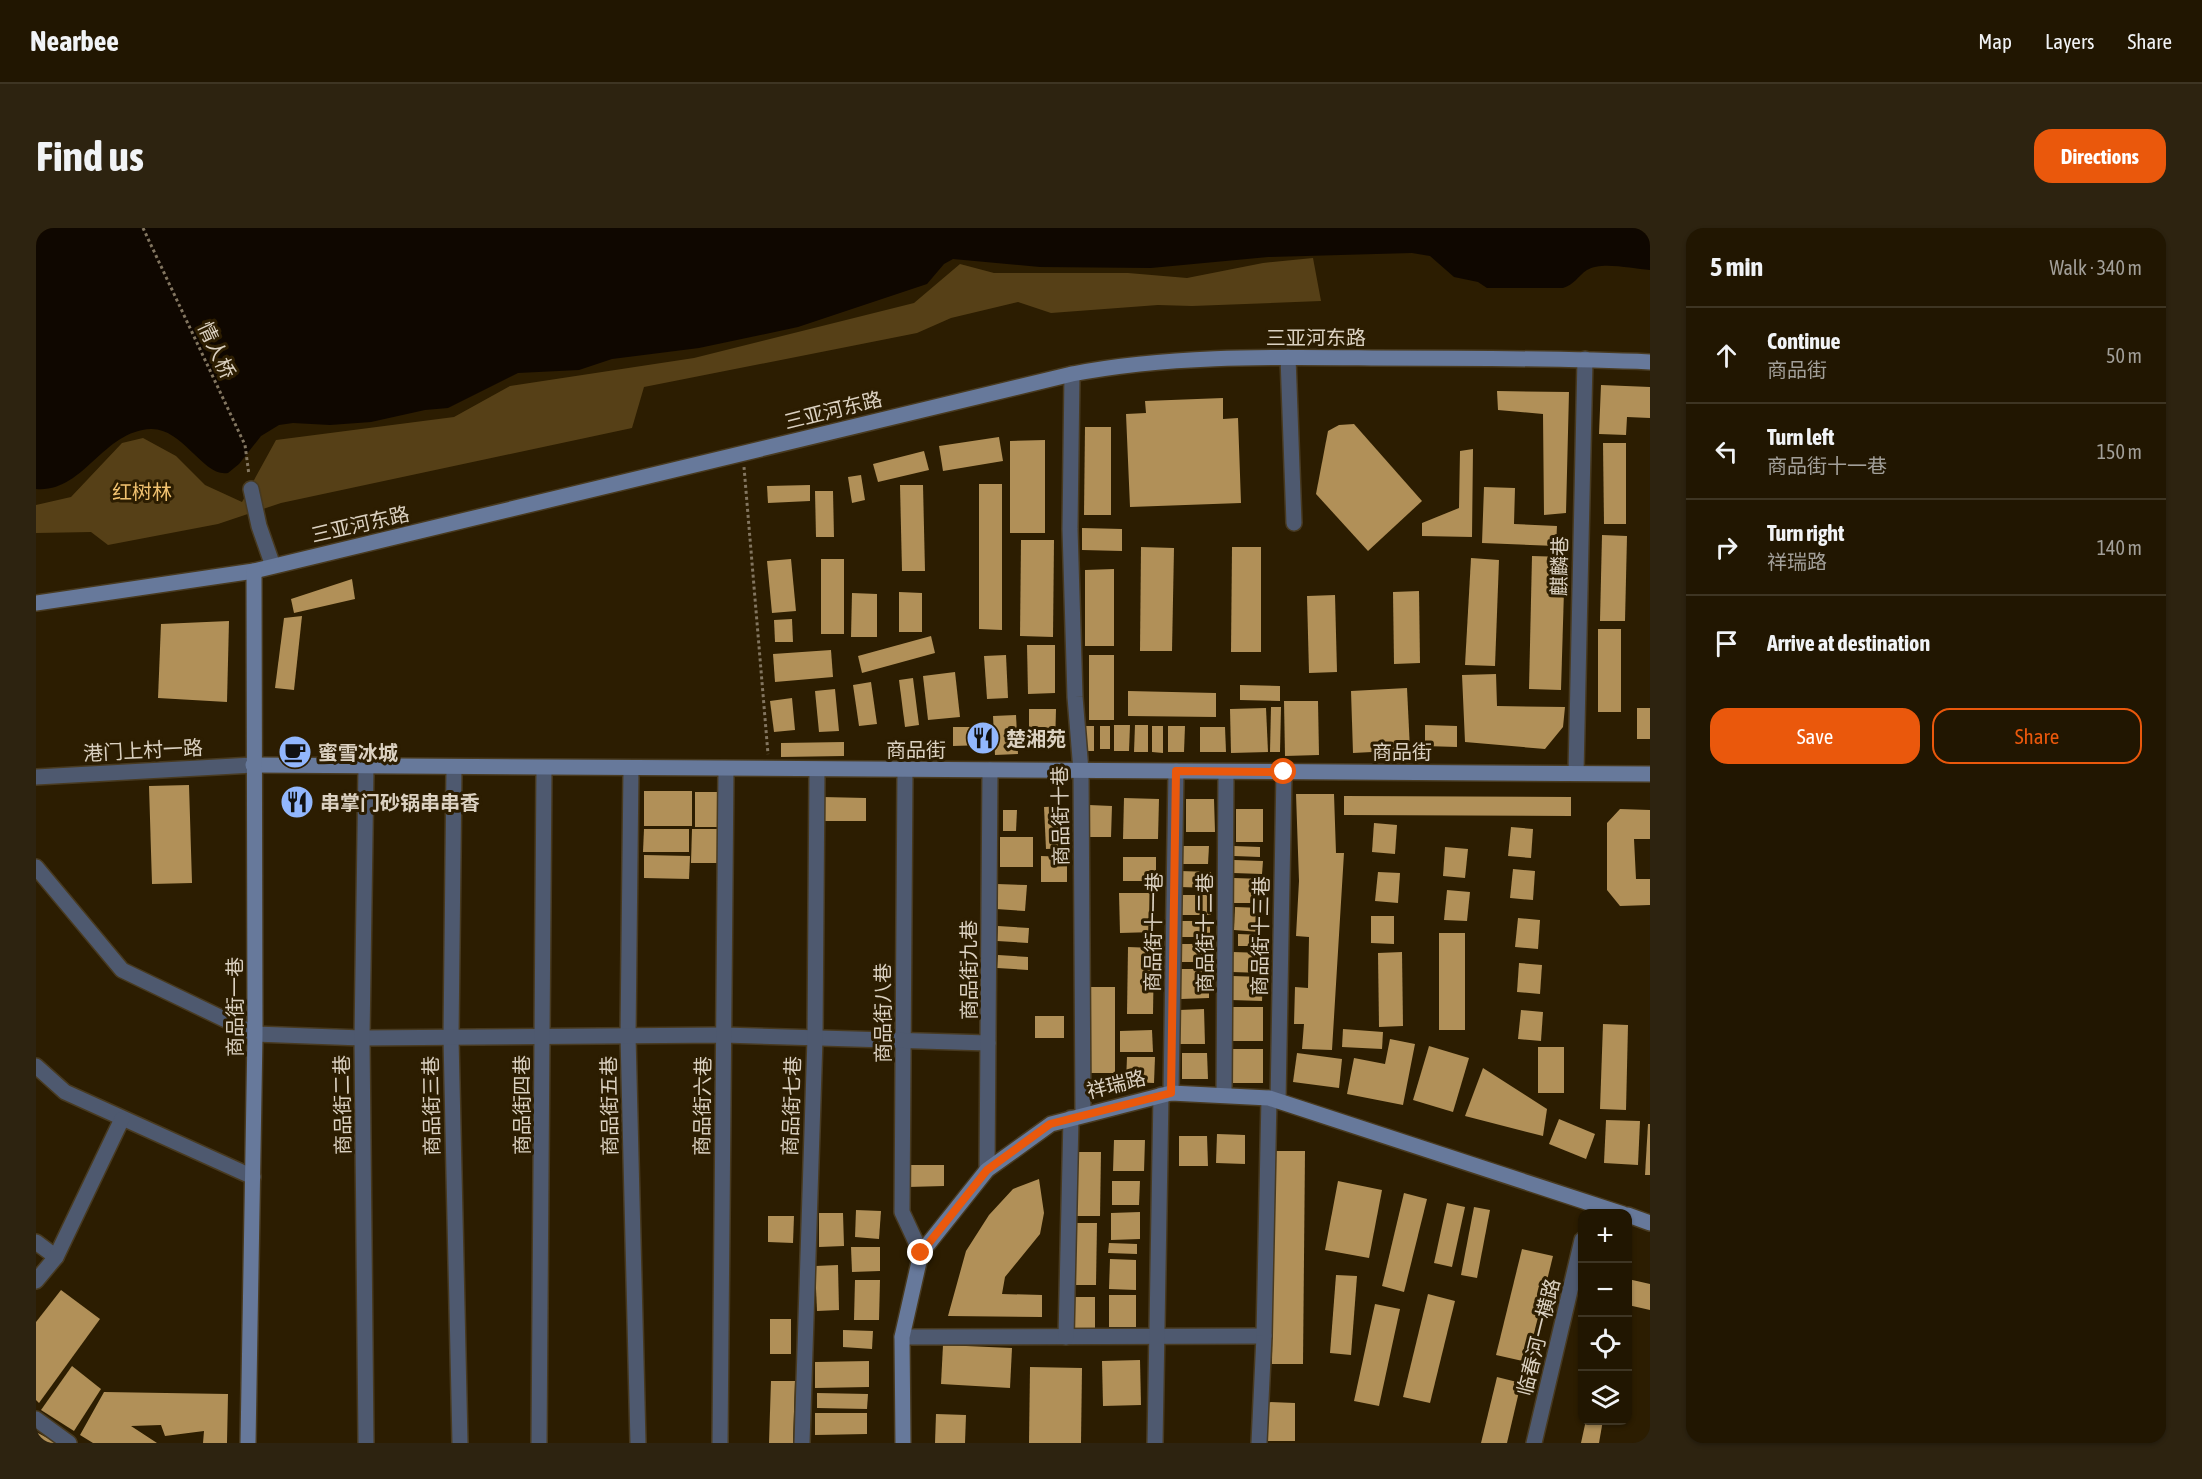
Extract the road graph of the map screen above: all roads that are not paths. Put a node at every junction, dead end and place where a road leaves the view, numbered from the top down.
1 (1288, 357) junction
2 (1585, 359) junction
3 (1650, 362) edge
4 (1072, 374) junction
5 (251, 489) road end
6 (1294, 524) dead end
7 (273, 566) junction
8 (254, 571) junction
9 (36, 603) edge
10 (253, 765) junction
11 (366, 767) junction
12 (454, 768) junction
13 (544, 768) junction
14 (632, 769) junction
15 (726, 769) junction
16 (817, 770) junction
17 (905, 770) junction
18 (990, 770) junction
19 (1081, 771) junction
20 (1176, 771) junction
21 (1226, 772) junction
22 (1284, 772) junction
23 (1576, 773) junction
24 (1650, 774) edge
25 (36, 777) edge
26 (36, 867) edge
27 (255, 1034) junction
28 (724, 1035) junction
29 (628, 1036) junction
30 (542, 1037) junction
31 (362, 1038) junction
32 (451, 1038) junction
33 (814, 1038) junction
34 (903, 1041) junction
35 (988, 1043) junction
36 (36, 1066) edge
37 (1166, 1094) junction
38 (1224, 1095) junction
39 (1274, 1100) junction
40 (1077, 1116) junction
41 (122, 1119) junction
42 (987, 1170) junction
43 (253, 1177) junction
44 (1590, 1208) edge
45 (1632, 1216) edge
46 (1650, 1223) edge
47 (36, 1242) edge
48 (921, 1253) junction
49 (56, 1257) junction
50 (1578, 1257) edge
51 (36, 1281) edge
52 (1158, 1336) junction
53 (1264, 1336) junction
54 (902, 1337) junction
55 (1066, 1337) junction
56 (36, 1419) edge
57 (69, 1443) edge
58 (248, 1443) edge
59 (366, 1443) edge
60 (460, 1443) edge
61 (539, 1443) edge
62 (638, 1443) edge
63 (720, 1443) edge
64 (802, 1443) edge
65 (903, 1443) edge
66 (1155, 1443) edge
67 (1259, 1443) edge
68 (1533, 1443) edge

1 - 2 street, 三亚河东路
1 - 4 street, 三亚河东路
1 - 6 street
2 - 3 street, 三亚河东路
2 - 23 street, 麒麟巷
4 - 7 street, 三亚河东路
4 - 19 street, 商品街十巷
5 - 7 street
7 - 8 street, 三亚河东路
8 - 9 street, 三亚河东路
8 - 10 street, 商品街一巷
10 - 11 street, 商品街
10 - 25 street, 港门上村一路
10 - 27 street, 商品街一巷
11 - 12 street, 商品街
11 - 31 street, 商品街二巷
12 - 13 street, 商品街
12 - 32 street, 商品街三巷
13 - 14 street, 商品街
13 - 30 street, 商品街四巷
14 - 15 street, 商品街
14 - 29 street, 商品街五巷
15 - 16 street, 商品街
15 - 28 street, 商品街六巷
16 - 17 street, 商品街
16 - 33 street, 商品街七巷
17 - 18 street, 商品街
17 - 34 street, 商品街八巷
18 - 19 street, 商品街
18 - 35 street, 商品街九巷
19 - 20 street, 商品街
19 - 40 street, 商品街十巷
20 - 21 street, 商品街
20 - 37 street, 商品街十一巷
21 - 22 street, 商品街
21 - 38 street, 商品街十二巷
22 - 23 street, 商品街
22 - 39 street, 商品街十三巷
23 - 24 street, 商品街
26 - 27 street
27 - 31 street
27 - 43 street, 商品街一巷
28 - 29 street
28 - 33 street
28 - 63 street, 商品街六巷
29 - 30 street
29 - 62 street, 商品街五巷
30 - 32 street
30 - 61 street, 商品街四巷
31 - 32 street
31 - 59 street, 商品街二巷
32 - 60 street, 商品街三巷
33 - 34 street
33 - 64 street, 商品街七巷
34 - 35 street
34 - 48 street, 商品街八巷
35 - 42 street, 商品街九巷
36 - 41 street
37 - 38 street, 祥瑞路
37 - 40 street, 祥瑞路
37 - 52 street, 商品街十一巷
38 - 39 street, 祥瑞路
39 - 44 street, 祥瑞路
39 - 53 street, 商品街十三巷
40 - 42 street, 祥瑞路
40 - 55 street, 商品街十巷
41 - 43 street
41 - 49 street
42 - 48 street, 祥瑞路
43 - 58 street, 商品街一巷
45 - 46 street
47 - 49 street
48 - 54 street, 祥瑞路
49 - 51 street
50 - 68 street, 临春河一横路
52 - 53 street
52 - 55 street
52 - 66 street, 商品街十一巷
53 - 67 street, 商品街十三巷
54 - 55 street
54 - 65 street, 祥瑞路
56 - 57 street

